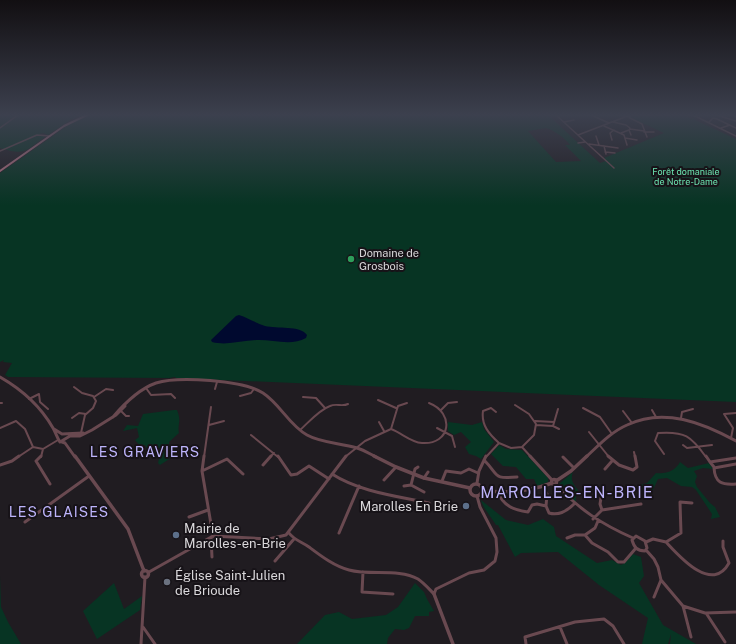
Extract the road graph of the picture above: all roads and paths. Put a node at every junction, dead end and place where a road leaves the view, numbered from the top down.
1 (14, 145) edge
2 (36, 145) edge
3 (589, 145) edge
4 (599, 145) edge
5 (604, 146) junction
6 (618, 148) dead end
7 (0, 151) edge
8 (615, 153) dead end
9 (614, 168) dead end
10 (0, 170) edge
11 (0, 377) edge
12 (217, 382) junction
13 (74, 387) dead end
14 (146, 388) junction
15 (254, 388) junction
16 (215, 389) dead end
17 (113, 390) dead end
18 (240, 396) dead end
19 (94, 397) junction
20 (304, 397) dead end
21 (175, 398) dead end
22 (29, 399) junction
23 (378, 400) dead end
24 (457, 402) dead end
25 (407, 403) dead end
26 (429, 403) dead end
27 (348, 404) dead end
28 (515, 405) dead end
29 (211, 408) dead end
30 (324, 408) junction
31 (396, 408) junction
32 (583, 408) dead end
33 (48, 409) dead end
34 (558, 409) dead end
35 (693, 409) dead end
36 (120, 410) junction
37 (441, 410) junction
38 (652, 410) dead end
39 (623, 411) dead end
40 (496, 412) dead end
41 (736, 413) edge
42 (86, 414) junction
43 (129, 416) dead end
44 (656, 417) junction
45 (72, 418) dead end
46 (681, 418) junction
47 (224, 421) dead end
48 (535, 421) junction
49 (379, 422) dead end
50 (554, 422) junction
51 (632, 423) junction
52 (209, 425) junction
53 (536, 426) junction
54 (553, 426) junction
55 (0, 428) edge
56 (437, 428) dead end
57 (53, 429) junction
58 (391, 429) junction
59 (559, 429) dead end
60 (299, 430) junction
61 (384, 431) junction
62 (445, 432) junction
63 (589, 432) dead end
64 (62, 434) junction
65 (612, 434) junction
66 (80, 435) junction
67 (251, 435) dead end
68 (731, 438) junction
69 (63, 439) junction
70 (736, 441) edge
71 (499, 444) junction
72 (683, 445) dead end
73 (712, 445) dead end
74 (599, 446) junction
75 (33, 447) junction
76 (455, 447) dead end
77 (522, 447) junction
78 (699, 447) junction
79 (356, 448) junction
80 (43, 449) junction
81 (634, 452) dead end
82 (274, 453) junction
83 (664, 454) dead end
84 (563, 456) dead end
85 (736, 458) edge
86 (484, 460) junction
87 (613, 461) junction
88 (710, 462) junction
89 (736, 464) edge
90 (0, 465) edge
91 (263, 466) dead end
92 (396, 467) junction
93 (418, 467) dead end
94 (574, 468) junction
95 (714, 468) junction
96 (605, 469) dead end
97 (202, 471) junction
98 (428, 472) dead end
99 (478, 473) junction
100 (243, 474) dead end
101 (332, 474) junction
102 (413, 474) junction
103 (90, 476) junction
104 (517, 477) dead end
105 (424, 478) junction
106 (329, 479) junction
107 (384, 480) dead end
108 (441, 482) junction
109 (554, 482) junction
110 (477, 483) junction
111 (50, 484) dead end
112 (736, 484) edge
113 (411, 485) junction
114 (359, 486) junction
115 (404, 486) dead end
116 (543, 487) junction
117 (470, 488) junction
118 (482, 491) junction
119 (424, 492) dead end
120 (498, 492) junction
121 (477, 496) junction
122 (601, 498) dead end
123 (692, 502) dead end
124 (429, 503) dead end
125 (574, 504) junction
126 (641, 504) dead end
127 (546, 506) junction
128 (208, 510) junction
129 (602, 510) junction
130 (189, 518) dead end
131 (594, 519) junction
132 (598, 521) junction
133 (25, 522) dead end
134 (289, 533) junction
135 (339, 533) dead end
136 (585, 536) junction
137 (212, 537) junction
138 (567, 538) dead end
139 (633, 538) junction
140 (295, 539) junction
141 (723, 541) dead end
142 (646, 542) junction
143 (666, 542) junction
144 (636, 548) junction
145 (646, 550) junction
146 (212, 557) dead end
147 (275, 561) dead end
148 (146, 572) junction
149 (363, 572) junction
150 (145, 577) joint
151 (661, 580) junction
152 (393, 594) dead end
153 (434, 594) junction
154 (654, 597) dead end
155 (683, 606) junction
156 (736, 612) edge
157 (706, 613) junction
158 (143, 626) junction
159 (560, 627) junction
160 (691, 637) dead end
161 (725, 642) dead end
162 (141, 644) edge
163 (155, 644) edge
164 (453, 644) edge
165 (526, 644) edge
166 (566, 644) edge
167 (624, 644) edge

1 - 7 street
2 - 10 main road
3 - 9 street
4 - 5 street
5 - 6 street
5 - 8 street
11 - 22 street
12 - 14 street
12 - 15 street
12 - 16 street
13 - 19 street
14 - 21 street
14 - 36 street
15 - 18 street
15 - 60 street
17 - 19 street
19 - 42 street
20 - 30 street
22 - 33 street
22 - 57 street
23 - 31 street
24 - 37 street
25 - 31 street
26 - 37 street
27 - 30 street
28 - 48 street
29 - 52 street
30 - 60 street
31 - 58 street
32 - 65 street
34 - 50 street
35 - 46 street
36 - 43 street
36 - 66 street
37 - 62 street
38 - 44 street
39 - 51 street
40 - 71 street
41 - 68 street
42 - 45 street
42 - 66 street
44 - 46 street
44 - 51 street
46 - 68 street
47 - 52 street
48 - 50 street
48 - 53 street
49 - 61 street
50 - 54 street
51 - 65 street
52 - 97 street
53 - 54 street
53 - 77 street
54 - 59 street
55 - 75 street
56 - 62 street
57 - 64 street
57 - 69 street
58 - 61 street
58 - 62 street
60 - 79 street
61 - 79 street
62 - 76 street
63 - 74 street
64 - 69 street
64 - 69 street
65 - 74 street
66 - 69 street
67 - 82 street
68 - 70 street
69 - 80 street
69 - 103 street
71 - 77 street
71 - 86 street
72 - 78 street
73 - 78 street
74 - 87 street
74 - 94 street
75 - 80 street
75 - 90 street
77 - 109 street
78 - 83 street
78 - 88 street
79 - 92 street
79 - 101 street
80 - 111 street
81 - 87 street
82 - 91 street
82 - 106 street
84 - 94 street
85 - 88 street
86 - 99 street
86 - 104 street
87 - 96 street
88 - 95 street
89 - 95 street
92 - 102 street
92 - 107 street
93 - 102 street
94 - 109 street
95 - 112 street
97 - 100 street
97 - 128 street
98 - 105 street
99 - 108 street
99 - 110 street
101 - 106 street
101 - 114 street
102 - 105 street
102 - 113 street
103 - 133 street
103 - 148 street
105 - 108 street
106 - 134 street
108 - 117 street
109 - 116 street
109 - 125 street
110 - 117 street
110 - 118 street
113 - 115 street
113 - 119 street
114 - 124 street
114 - 135 street
116 - 120 street
116 - 127 street
117 - 121 street
118 - 120 street
118 - 121 street
120 - 127 street
121 - 153 street
122 - 129 street
123 - 143 street
125 - 127 street
125 - 131 street
126 - 129 street
128 - 130 street
128 - 137 street
129 - 131 street
131 - 132 street
132 - 136 street
132 - 139 street
134 - 137 street
134 - 140 street
136 - 138 street
136 - 144 street
137 - 146 street
137 - 148 street
139 - 142 street
139 - 144 street
140 - 147 street
140 - 149 street
141 - 143 street
142 - 143 street
142 - 145 street
144 - 145 street
145 - 151 street
148 - 150 street
149 - 152 street
149 - 153 street
150 - 158 street
151 - 154 street
151 - 155 street
153 - 164 street
155 - 157 street
155 - 160 street
156 - 157 street
157 - 161 street
158 - 162 street
158 - 163 street
159 - 165 street
159 - 166 street
159 - 167 street

